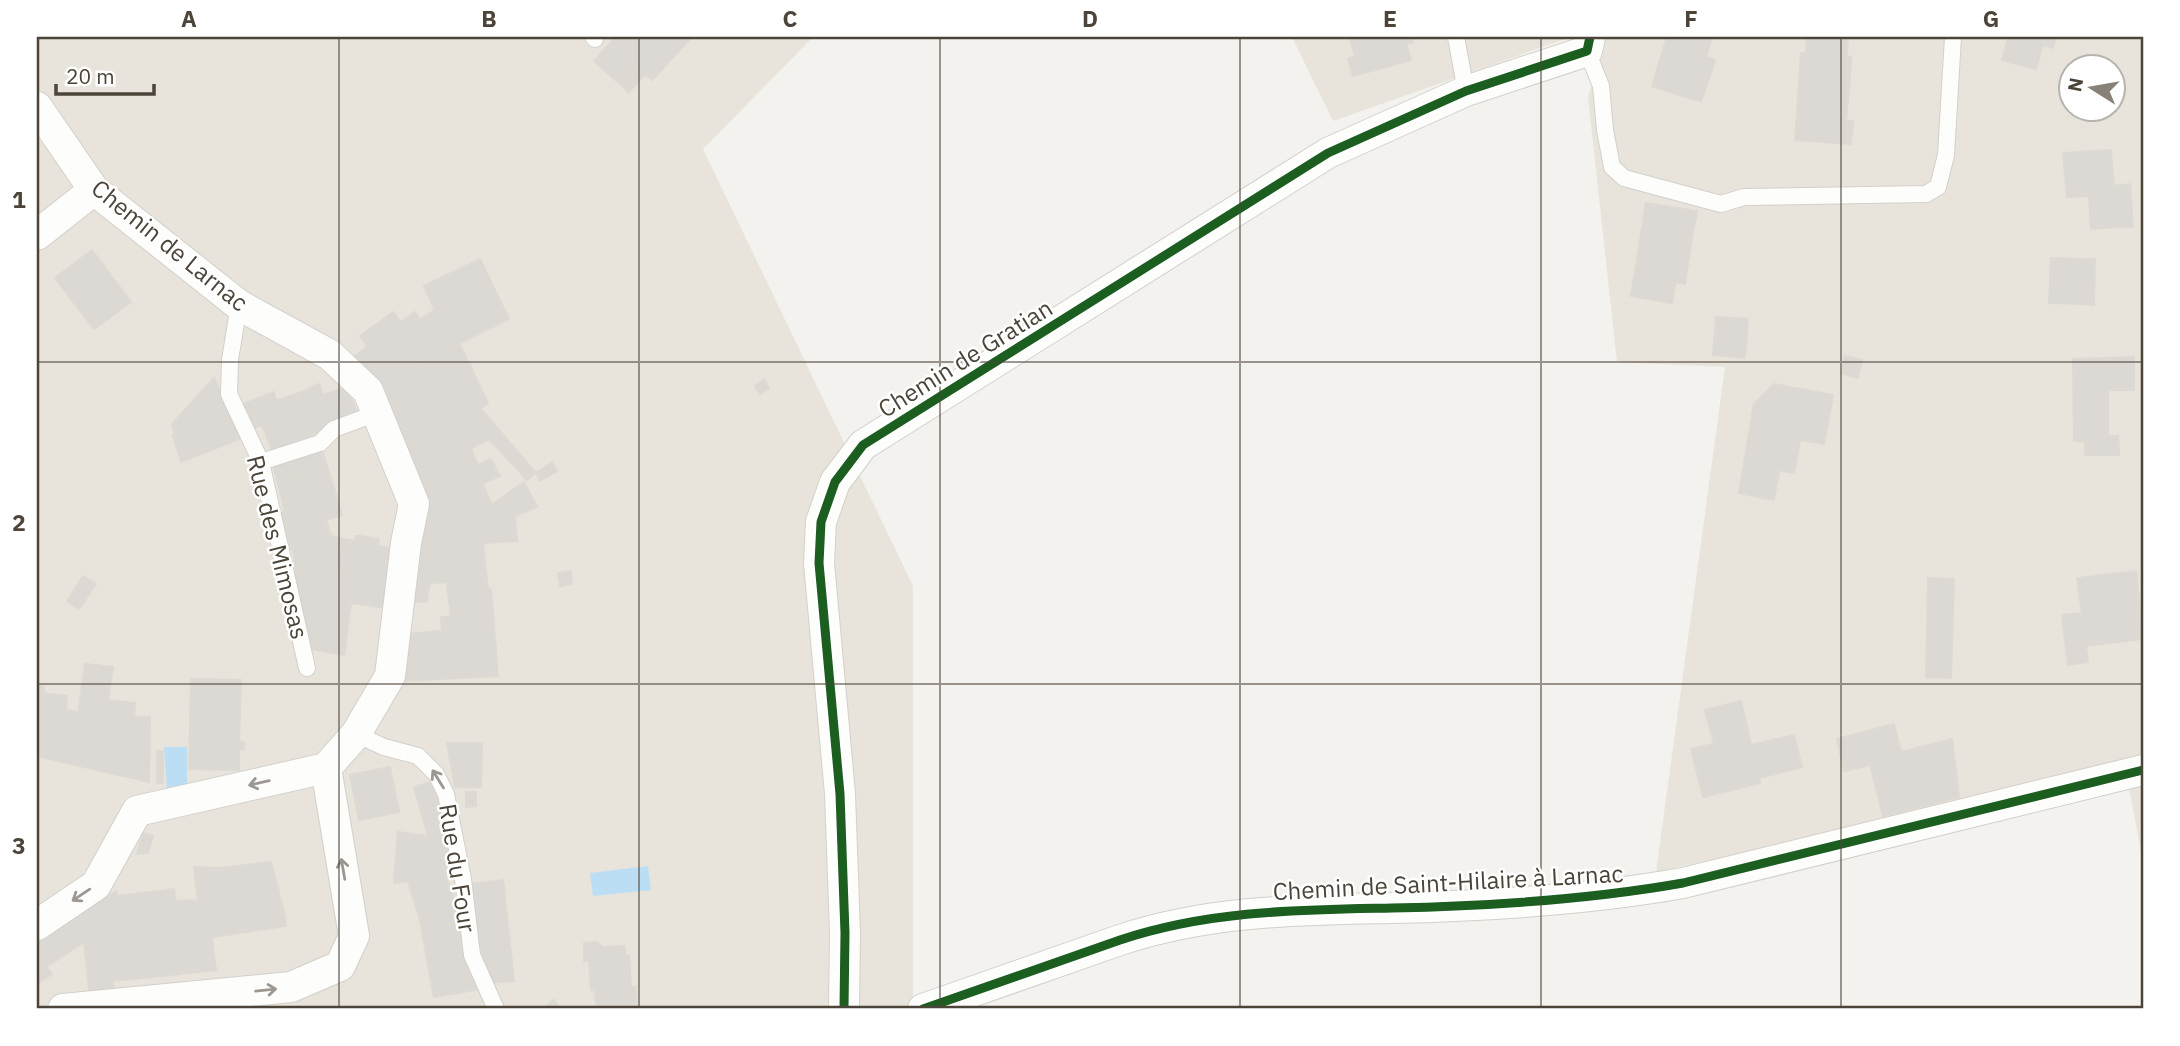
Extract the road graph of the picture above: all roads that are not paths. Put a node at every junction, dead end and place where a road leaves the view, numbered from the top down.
1 (1456, 37) edge
2 (1954, 37) edge
3 (1588, 44) edge
4 (1466, 91) junction
5 (37, 107) edge
6 (94, 190) junction
7 (37, 235) edge
8 (239, 305) junction
9 (377, 413) junction
10 (261, 462) junction
11 (307, 668) dead end
12 (356, 734) junction
13 (326, 768) junction
14 (2143, 769) edge
15 (37, 925) edge
16 (63, 1009) edge
17 (496, 1009) edge
18 (844, 1009) edge
19 (923, 1009) edge

1 - 4 lane
2 - 3 lane
3 - 4 street, Chemin de Gratian
4 - 18 street, Chemin de Gratian
5 - 6 street, Chemin de Larnac
6 - 7 street
6 - 8 street, Chemin de Larnac
8 - 9 street, Chemin de Larnac
8 - 10 lane, Rue des Mimosas
9 - 10 lane
9 - 12 street, Chemin de Larnac
10 - 11 lane, Rue des Mimosas
12 - 13 street, Chemin de Larnac
17 -> 12 lane, Rue du Four
13 -> 15 street
16 -> 13 street
14 - 19 street, Chemin de Saint-Hilaire à Larnac

